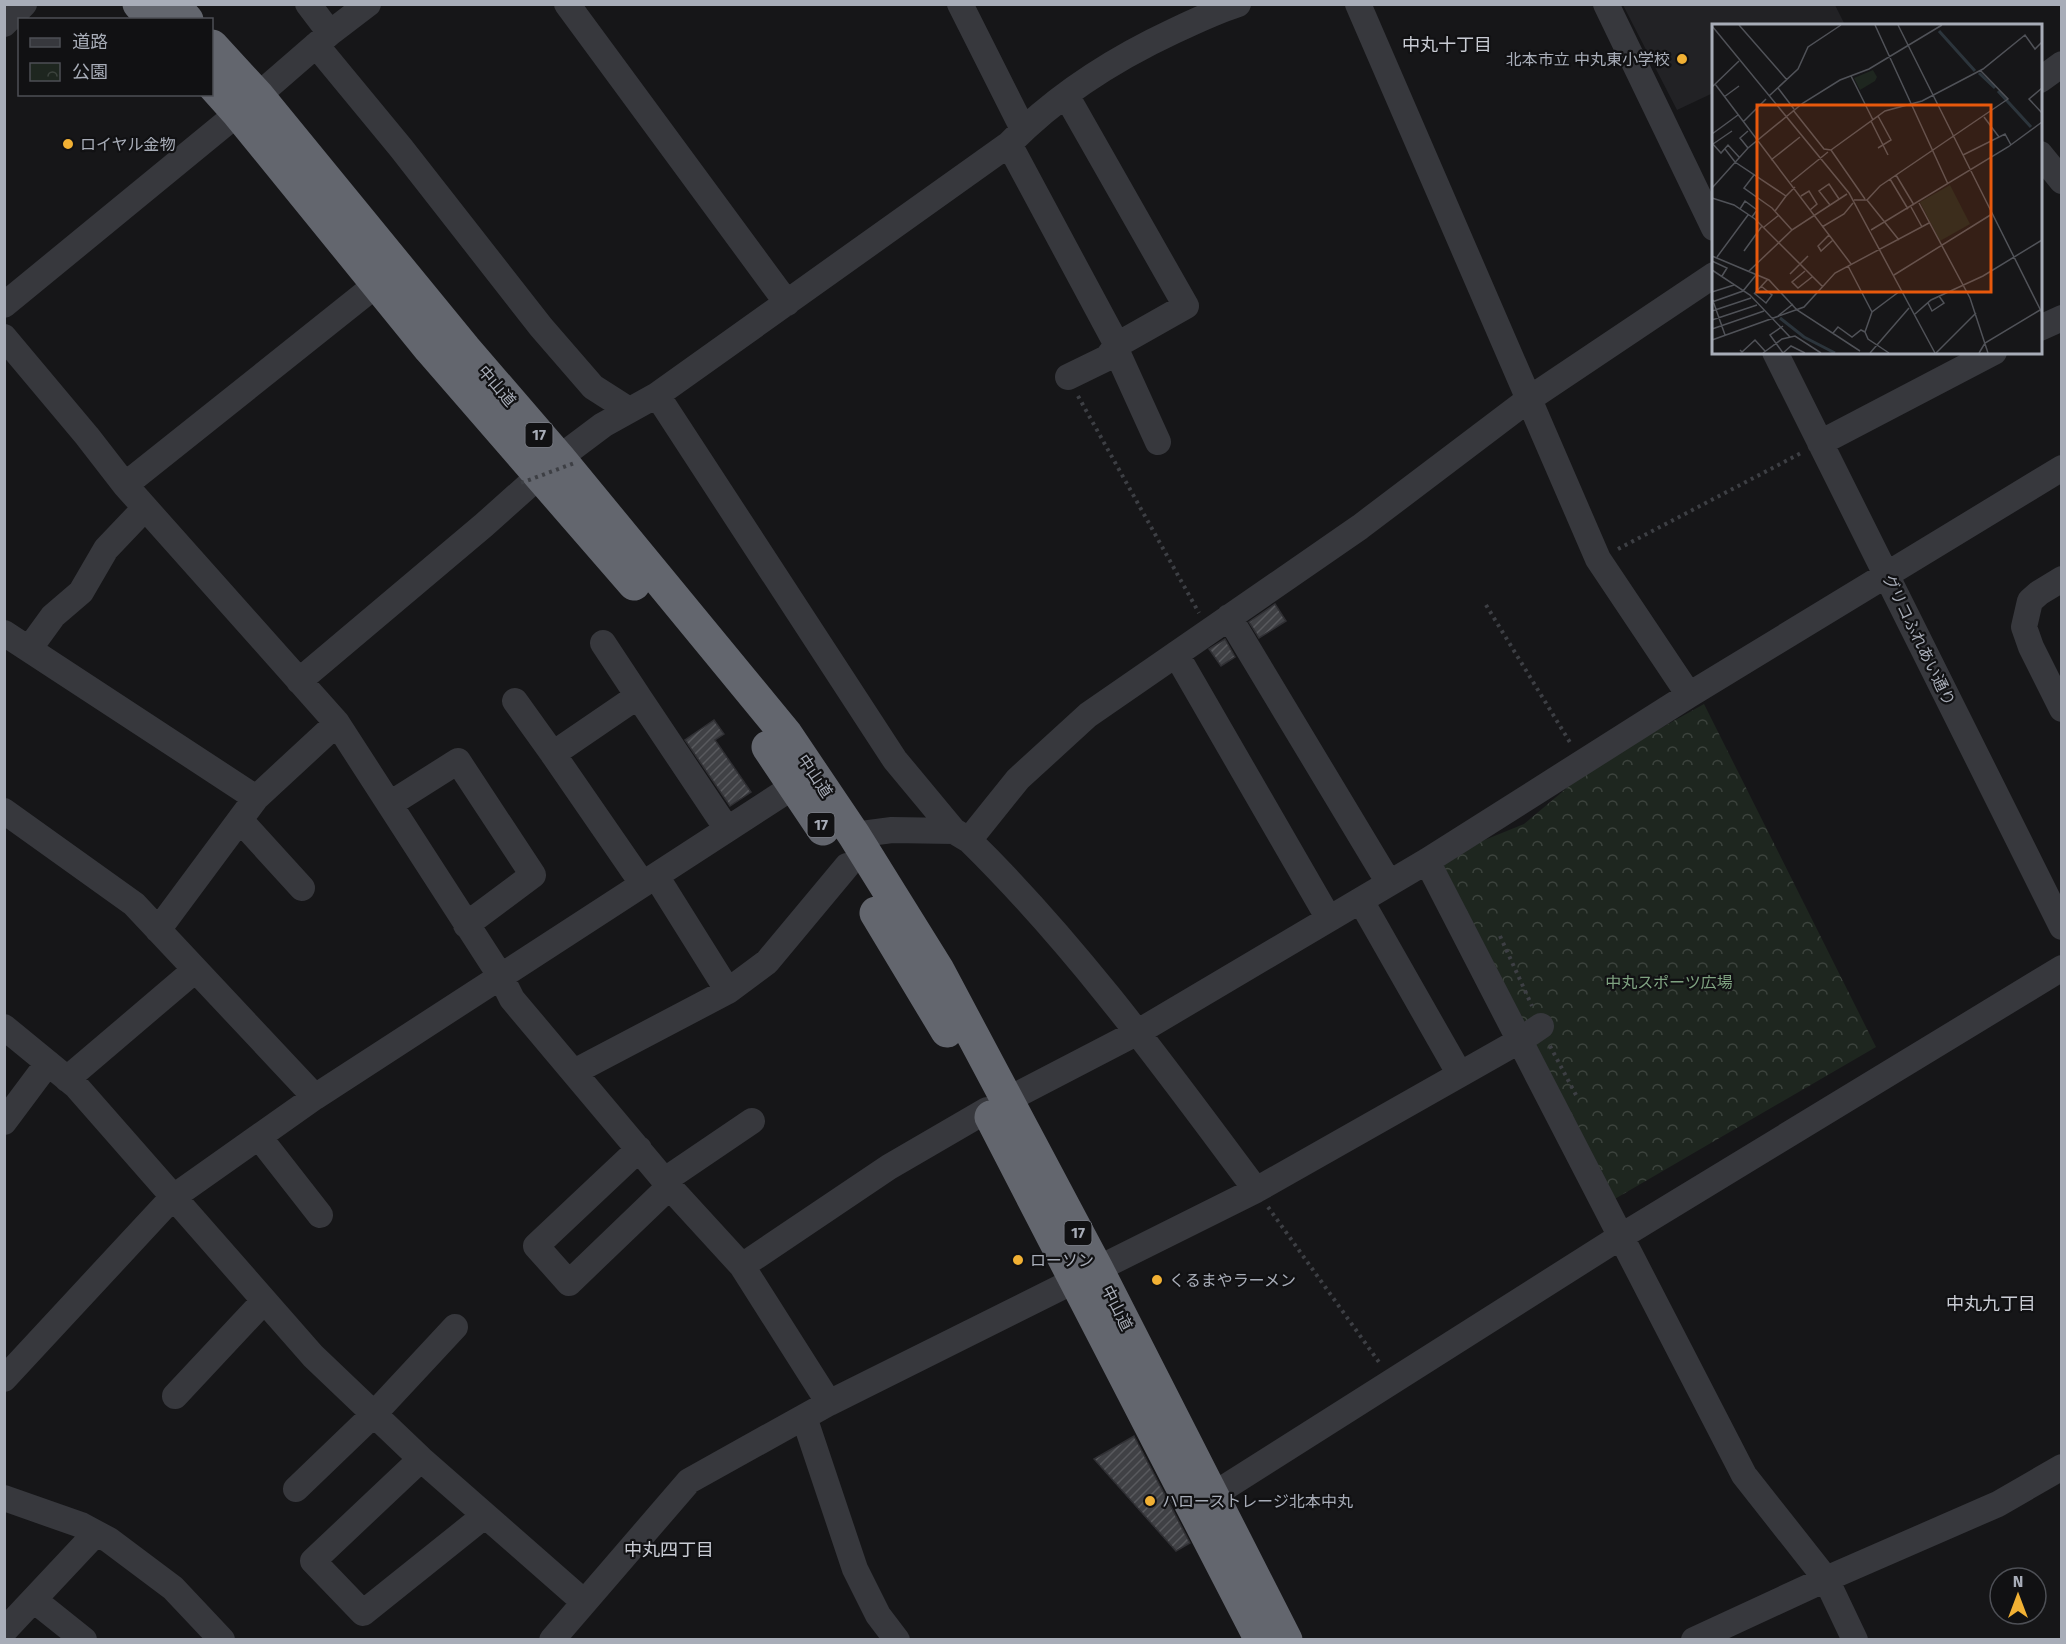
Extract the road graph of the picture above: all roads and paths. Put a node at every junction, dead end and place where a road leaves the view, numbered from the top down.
1 (24, 4) edge
2 (139, 4) edge
3 (173, 4) edge
4 (308, 4) edge
5 (368, 4) edge
6 (567, 4) edge
7 (960, 4) edge
8 (1238, 4) edge
9 (1358, 4) edge
10 (1606, 4) edge
11 (151, 18) edge
12 (185, 18) edge
13 (4, 24) edge
14 (323, 39) junction
15 (213, 48) edge
16 (2061, 64) edge
17 (2042, 78) edge
18 (213, 85) edge
19 (1066, 94) junction
20 (248, 104) junction
21 (1016, 137) junction
22 (2042, 157) edge
23 (2061, 181) edge
24 (1712, 226) edge
25 (1712, 276) edge
26 (377, 284) junction
27 (787, 303) junction
28 (4, 305) edge
29 (2061, 318) edge
30 (2042, 327) edge
31 (4, 337) edge
32 (1117, 345) junction
33 (1776, 354) edge
34 (1990, 354) edge
35 (1068, 377) joint
36 (657, 396) junction
37 (1529, 399) junction
38 (629, 410) junction
39 (1158, 442) dead end
40 (1820, 443) junction
41 (2061, 468) edge
42 (549, 469) junction
43 (125, 485) junction
44 (145, 508) junction
45 (1598, 559) junction
46 (1887, 575) junction
47 (2061, 579) edge
48 (1486, 605) dead end
49 (1219, 624) junction
50 (4, 633) edge
51 (603, 642) dead end
52 (29, 649) junction
53 (1176, 654) junction
54 (299, 681) junction
55 (1689, 695) junction
56 (638, 696) junction
57 (515, 701) dead end
58 (2061, 709) edge
59 (337, 723) junction
60 (553, 754) junction
61 (1583, 762) junction
62 (794, 786) junction
63 (256, 798) junction
64 (390, 804) junction
65 (4, 811) edge
66 (240, 820) junction
67 (727, 829) junction
68 (962, 836) junction
69 (850, 850) junction
70 (1427, 861) junction
71 (649, 880) junction
72 (1389, 883) junction
73 (302, 888) dead end
74 (1360, 900) junction
75 (1329, 919) junction
76 (466, 925) junction
77 (2061, 927) edge
78 (158, 930) junction
79 (1500, 936) dead end
80 (2061, 968) edge
81 (195, 970) junction
82 (501, 977) junction
83 (728, 991) junction
84 (4, 1027) edge
85 (1542, 1028) junction
86 (1138, 1032) junction
87 (1519, 1041) junction
88 (57, 1071) junction
89 (574, 1072) junction
90 (1459, 1073) junction
91 (315, 1097) junction
92 (1577, 1097) dead end
93 (997, 1105) junction
94 (752, 1121) dead end
95 (4, 1122) edge
96 (260, 1137) junction
97 (639, 1149) junction
98 (667, 1183) junction
99 (1256, 1190) junction
100 (172, 1198) junction
101 (320, 1215) dead end
102 (1620, 1237) junction
103 (742, 1266) junction
104 (1086, 1275) junction
105 (264, 1301) junction
106 (454, 1327) dead end
107 (4, 1378) edge
108 (1393, 1381) junction
109 (175, 1396) dead end
110 (829, 1403) junction
111 (374, 1414) junction
112 (804, 1417) junction
113 (421, 1460) junction
114 (2061, 1467) edge
115 (296, 1490) dead end
116 (1213, 1495) junction
117 (4, 1498) edge
118 (484, 1516) junction
119 (96, 1533) junction
120 (1826, 1579) junction
121 (34, 1600) junction
122 (584, 1602) junction
123 (4, 1631) edge
124 (84, 1640) edge
125 (222, 1640) edge
126 (552, 1640) edge
127 (897, 1640) edge
128 (1261, 1640) edge
129 (1286, 1640) edge
130 (1694, 1640) edge
131 (1855, 1640) edge

1 - 13 street
2 - 11 highway
3 - 12 highway
4 - 14 street
5 - 14 street
6 - 27 street
7 - 21 street
8 - 19 street
9 - 37 street
10 - 24 street
14 - 20 street
14 - 38 street
15 - 20 highway, 中山道 / 17
16 - 17 street
18 - 20 highway, 中山道 / 17
19 - 21 street
19 - 32 street
20 - 26 highway, 中山道 / 17
20 - 28 street
20 - 42 highway, 中山道 / 17
21 - 27 street
21 - 32 street
22 - 23 street
25 - 37 street
26 - 42 highway, 中山道 / 17
26 - 43 street
27 - 36 street
29 - 30 street
31 - 43 street
32 - 35 street
32 - 39 street
33 - 40 street, グリコふれあい通り
34 - 40 street
35 - 49 path
36 - 38 street
36 - 68 street
37 - 45 street
37 - 49 street
38 - 42 street
40 - 45 path
40 - 46 street, グリコふれあい通り
41 - 46 street
42 - 42 path, bridge
42 - 54 street
42 - 62 highway, 中山道 / 17
42 - 69 highway, 中山道 / 17
43 - 44 street
44 - 52 street
44 - 54 street
45 - 55 street
46 - 55 street
46 - 77 street, グリコふれあい通り
47 - 58 street
48 - 61 path
49 - 53 street
49 - 72 street
50 - 52 street
51 - 56 street
52 - 63 street
53 - 68 street
53 - 75 street
54 - 59 street
55 - 61 street
56 - 60 street
56 - 67 street
57 - 60 street
59 - 63 street
59 - 64 street
60 - 71 street
61 - 70 street
62 - 67 street
62 - 69 highway, 中山道 / 17
63 - 66 street
64 - 76 street
64 - 76 street
65 - 78 street
66 - 73 street
66 - 78 street
67 - 71 street
68 - 69 street
68 - 86 street
69 - 83 street
69 - 93 highway, 中山道 / 17
70 - 72 street
70 - 87 street
71 - 82 street
71 - 83 street
72 - 74 street
74 - 75 street
74 - 90 street
75 - 86 street
76 - 82 street
78 - 81 street
79 - 85 path
80 - 102 street
81 - 88 street
81 - 91 street
82 - 89 street
82 - 91 street
83 - 89 street
84 - 88 street
85 - 87 street
85 - 92 path
86 - 93 street
86 - 99 street
87 - 90 street
87 - 102 street
88 - 95 street
88 - 100 street
89 - 97 street
90 - 99 street
91 - 96 street
93 - 103 street
93 - 104 highway, 中山道 / 17
94 - 98 street
96 - 100 street
96 - 101 street
97 - 98 street
97 - 98 street
98 - 103 street
99 - 104 street
99 - 108 path
100 - 105 street
100 - 107 street
102 - 108 street
102 - 120 street
103 - 110 street
104 - 110 street
104 - 116 highway, 中山道 / 17
104 - 128 highway, 中山道 / 17
105 - 109 street
105 - 111 street
106 - 111 street
108 - 116 street
110 - 112 street
111 - 113 street
111 - 115 street
112 - 122 street
112 - 127 street
113 - 118 street
113 - 118 street
114 - 120 street
116 - 129 highway, 中山道 / 17
117 - 119 street
118 - 122 street
119 - 121 street
119 - 125 street
120 - 130 street
120 - 131 street
121 - 123 street
121 - 124 street
122 - 126 street

